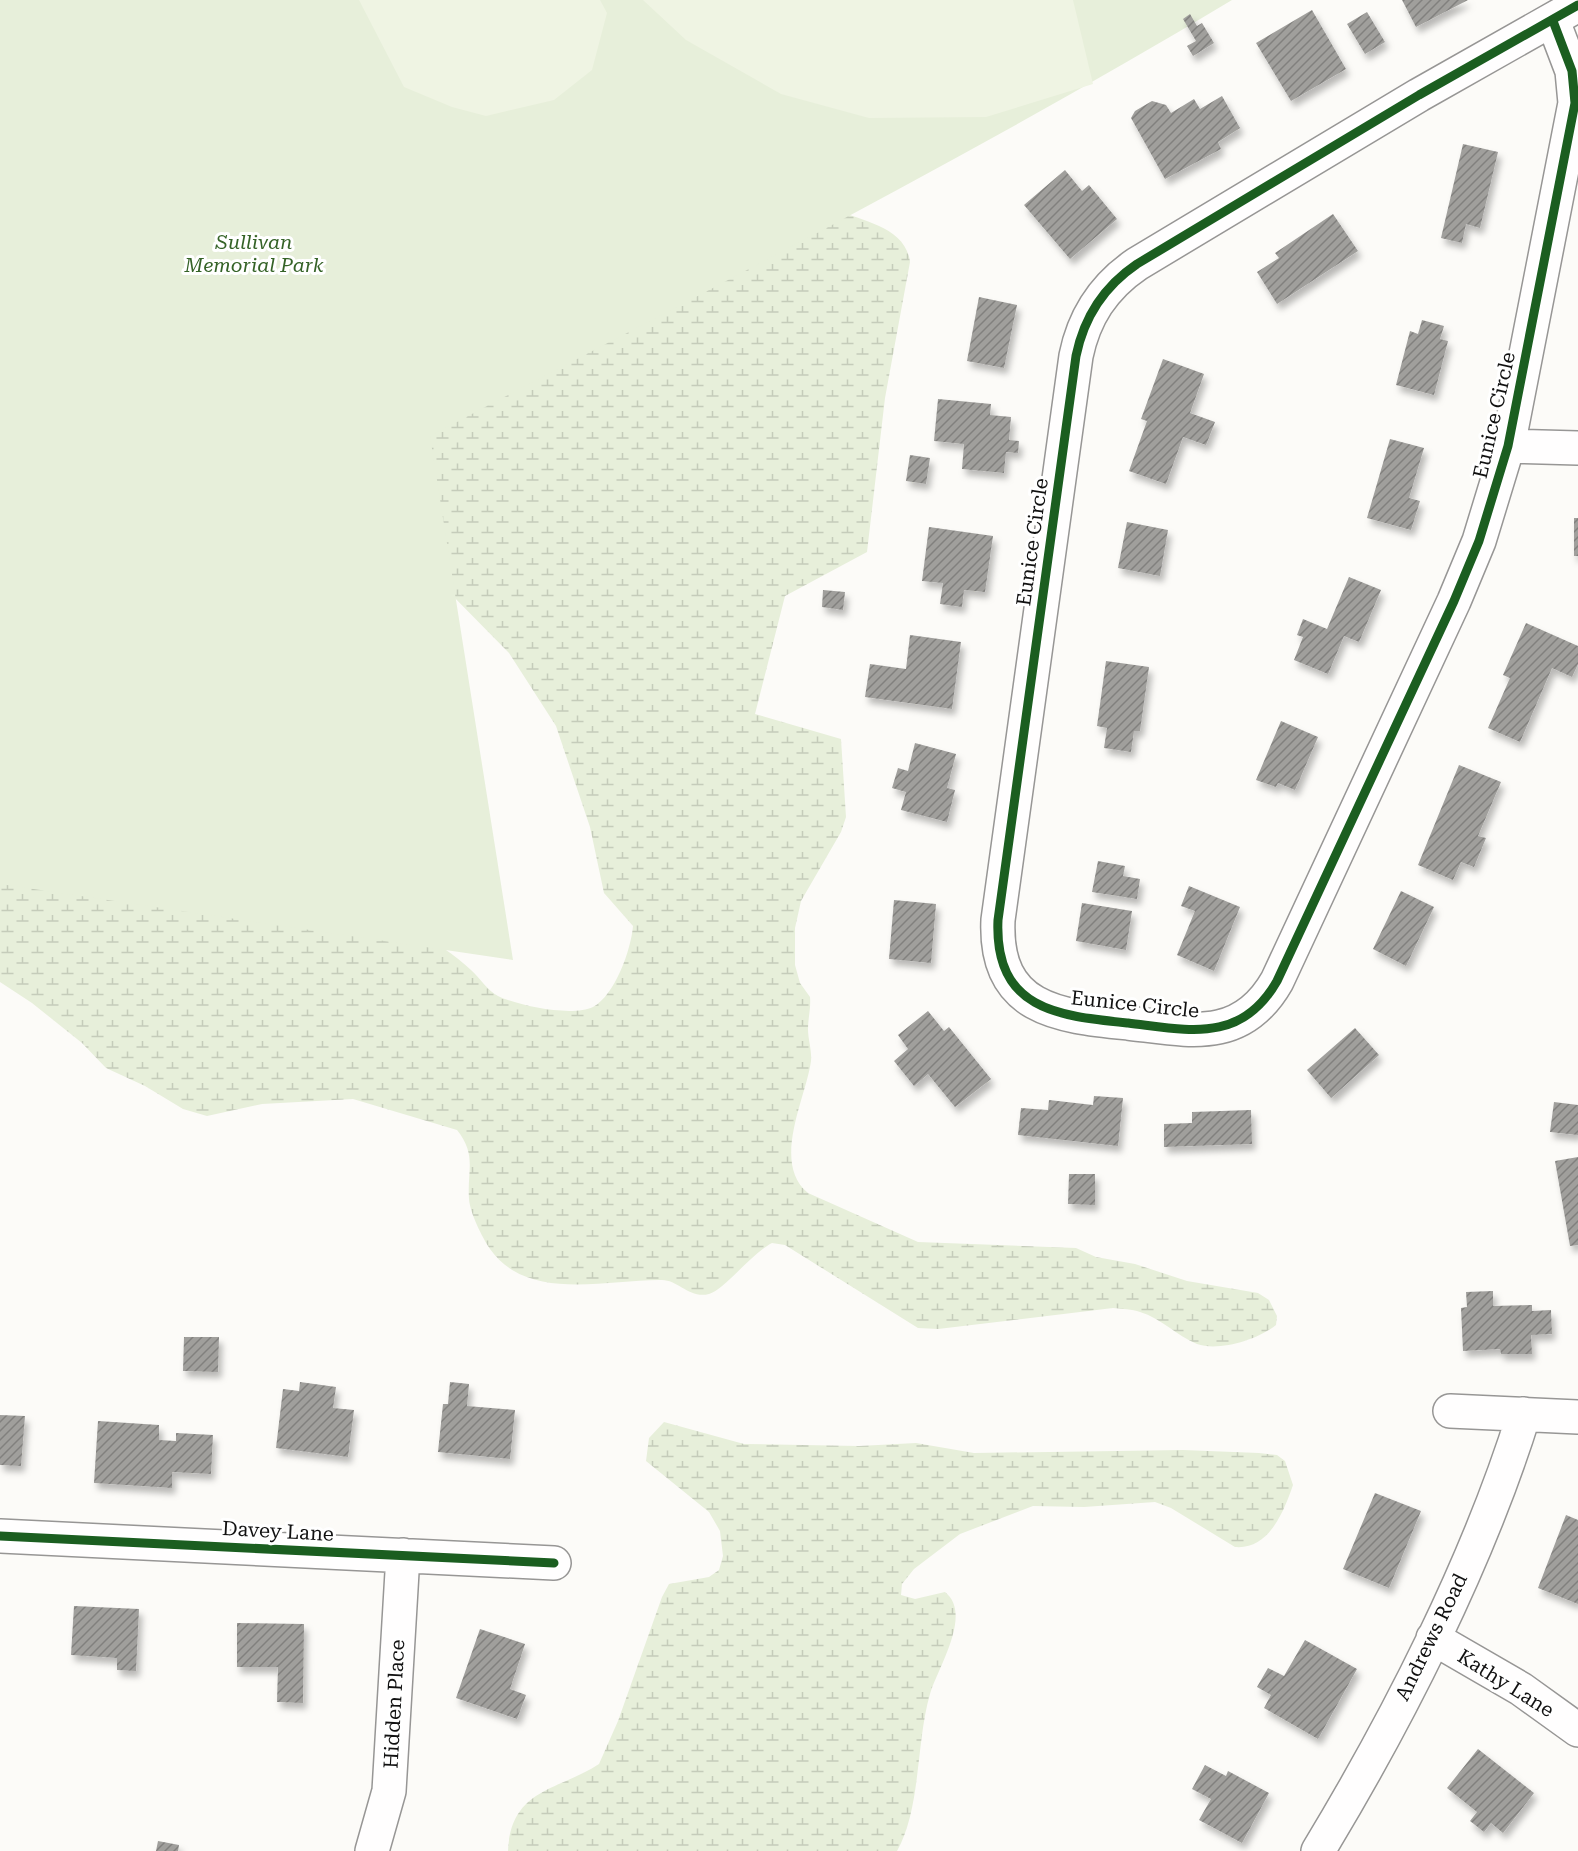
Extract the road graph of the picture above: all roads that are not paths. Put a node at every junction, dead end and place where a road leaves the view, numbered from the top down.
1 (1566, 13) edge
2 (1508, 446) junction
3 (1578, 448) edge
4 (1450, 1411) dead end
5 (1524, 1414) junction
6 (1578, 1417) edge
7 (0, 1536) edge
8 (403, 1555) junction
9 (554, 1563) dead end
10 (1433, 1638) junction
11 (1578, 1730) edge
12 (372, 1851) edge
13 (1318, 1851) edge

1 - 2 street, Eunice Circle
1 - 2 street, Eunice Circle
2 - 3 street
4 - 5 street
5 - 6 street
5 - 10 street, Andrews Road
7 - 8 street, Davey Lane
8 - 9 street, Davey Lane
8 - 12 street, Hidden Place
10 - 11 street, Kathy Lane
10 - 13 street, Andrews Road

